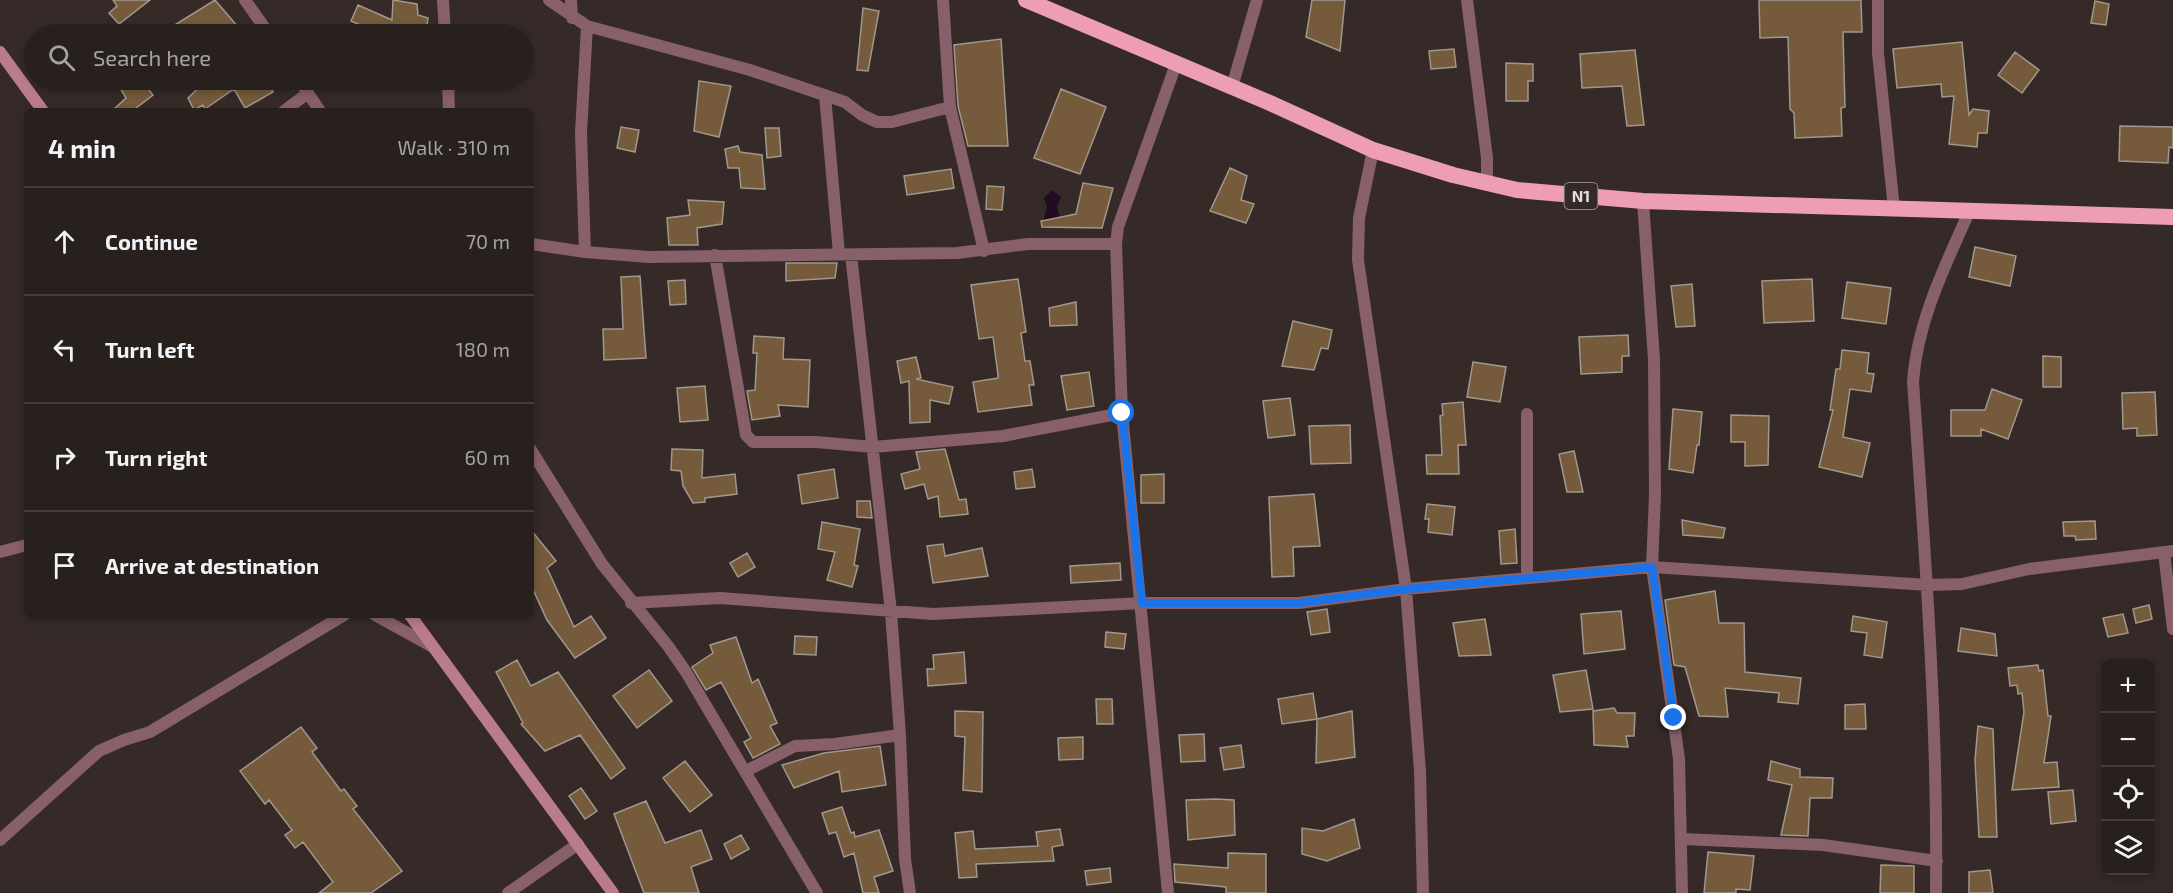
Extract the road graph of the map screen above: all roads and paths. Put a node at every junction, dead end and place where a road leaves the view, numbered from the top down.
1 (245, 0) edge
2 (443, 0) edge
3 (549, 0) edge
4 (571, 0) edge
5 (943, 0) edge
6 (1026, 0) edge
7 (1257, 0) edge
8 (1467, 0) edge
9 (1878, 0) edge
10 (572, 18) junction
11 (262, 24) edge
12 (444, 24) edge
13 (587, 26) junction
14 (0, 52) edge
15 (1176, 64) junction
16 (24, 85) edge
17 (1232, 87) junction
18 (28, 90) edge
19 (306, 90) edge
20 (448, 90) edge
21 (308, 93) junction
22 (825, 95) junction
23 (950, 107) junction
24 (41, 108) edge
25 (288, 108) edge
26 (318, 108) edge
27 (449, 108) edge
28 (1373, 150) junction
29 (1487, 184) junction
30 (1643, 201) junction
31 (1894, 209) junction
32 (1969, 212) junction
33 (2173, 217) edge
34 (534, 244) edge
35 (1116, 244) junction
36 (984, 251) junction
37 (585, 252) junction
38 (845, 254) junction
39 (715, 255) junction
40 (1122, 413) junction
41 (1527, 414) dead end
42 (873, 447) junction
43 (534, 455) edge
44 (24, 546) edge
45 (2169, 551) edge
46 (0, 552) edge
47 (1652, 567) junction
48 (1527, 578) junction
49 (1928, 585) junction
50 (1406, 589) junction
51 (631, 603) junction
52 (1142, 603) junction
53 (891, 612) junction
54 (339, 618) edge
55 (380, 618) edge
56 (413, 618) edge
57 (2173, 629) edge
58 (434, 648) junction
59 (900, 735) junction
60 (747, 771) junction
61 (1682, 839) junction
62 (0, 840) edge
63 (578, 844) junction
64 (1937, 861) junction
65 (508, 893) edge
66 (613, 893) edge
67 (817, 893) edge
68 (910, 893) edge
69 (1168, 893) edge
70 (1423, 893) edge
71 (1682, 893) edge
72 (1936, 893) edge

1 - 11 street
2 - 12 street
3 - 10 street
4 - 10 street
5 - 23 street
6 - 15 highway, N1
7 - 17 street
8 - 29 street
9 - 31 street
10 - 13 street
13 - 22 street
13 - 37 street
14 - 16 main road
15 - 17 highway, N1
15 - 35 street
17 - 28 highway, N1
18 - 24 main road
19 - 21 street
20 - 27 street
21 - 25 street
21 - 26 street
22 - 23 street
22 - 38 street
23 - 36 street
28 - 29 highway, N1
28 - 50 street
29 - 30 highway, N1
30 - 31 highway, N1
30 - 47 street
31 - 32 highway, N1
32 - 33 highway, N1
32 - 49 street
34 - 37 street
35 - 36 street
35 - 40 street
36 - 38 street
37 - 39 street
38 - 39 street
38 - 42 street
39 - 42 street
40 - 42 street
40 - 52 street
41 - 48 street
42 - 53 street
43 - 51 street
44 - 46 street
45 - 49 street
45 - 57 street
47 - 48 street
47 - 49 street
47 - 61 street
48 - 50 street
49 - 64 street
50 - 52 street
50 - 70 street
51 - 53 street
51 - 60 street
52 - 53 street
52 - 69 street
53 - 59 street
54 - 62 street
55 - 58 street
56 - 58 main road
58 - 63 main road
59 - 60 street
59 - 68 street
60 - 67 street
61 - 64 street
61 - 71 street
63 - 65 street
63 - 66 main road
64 - 72 street

